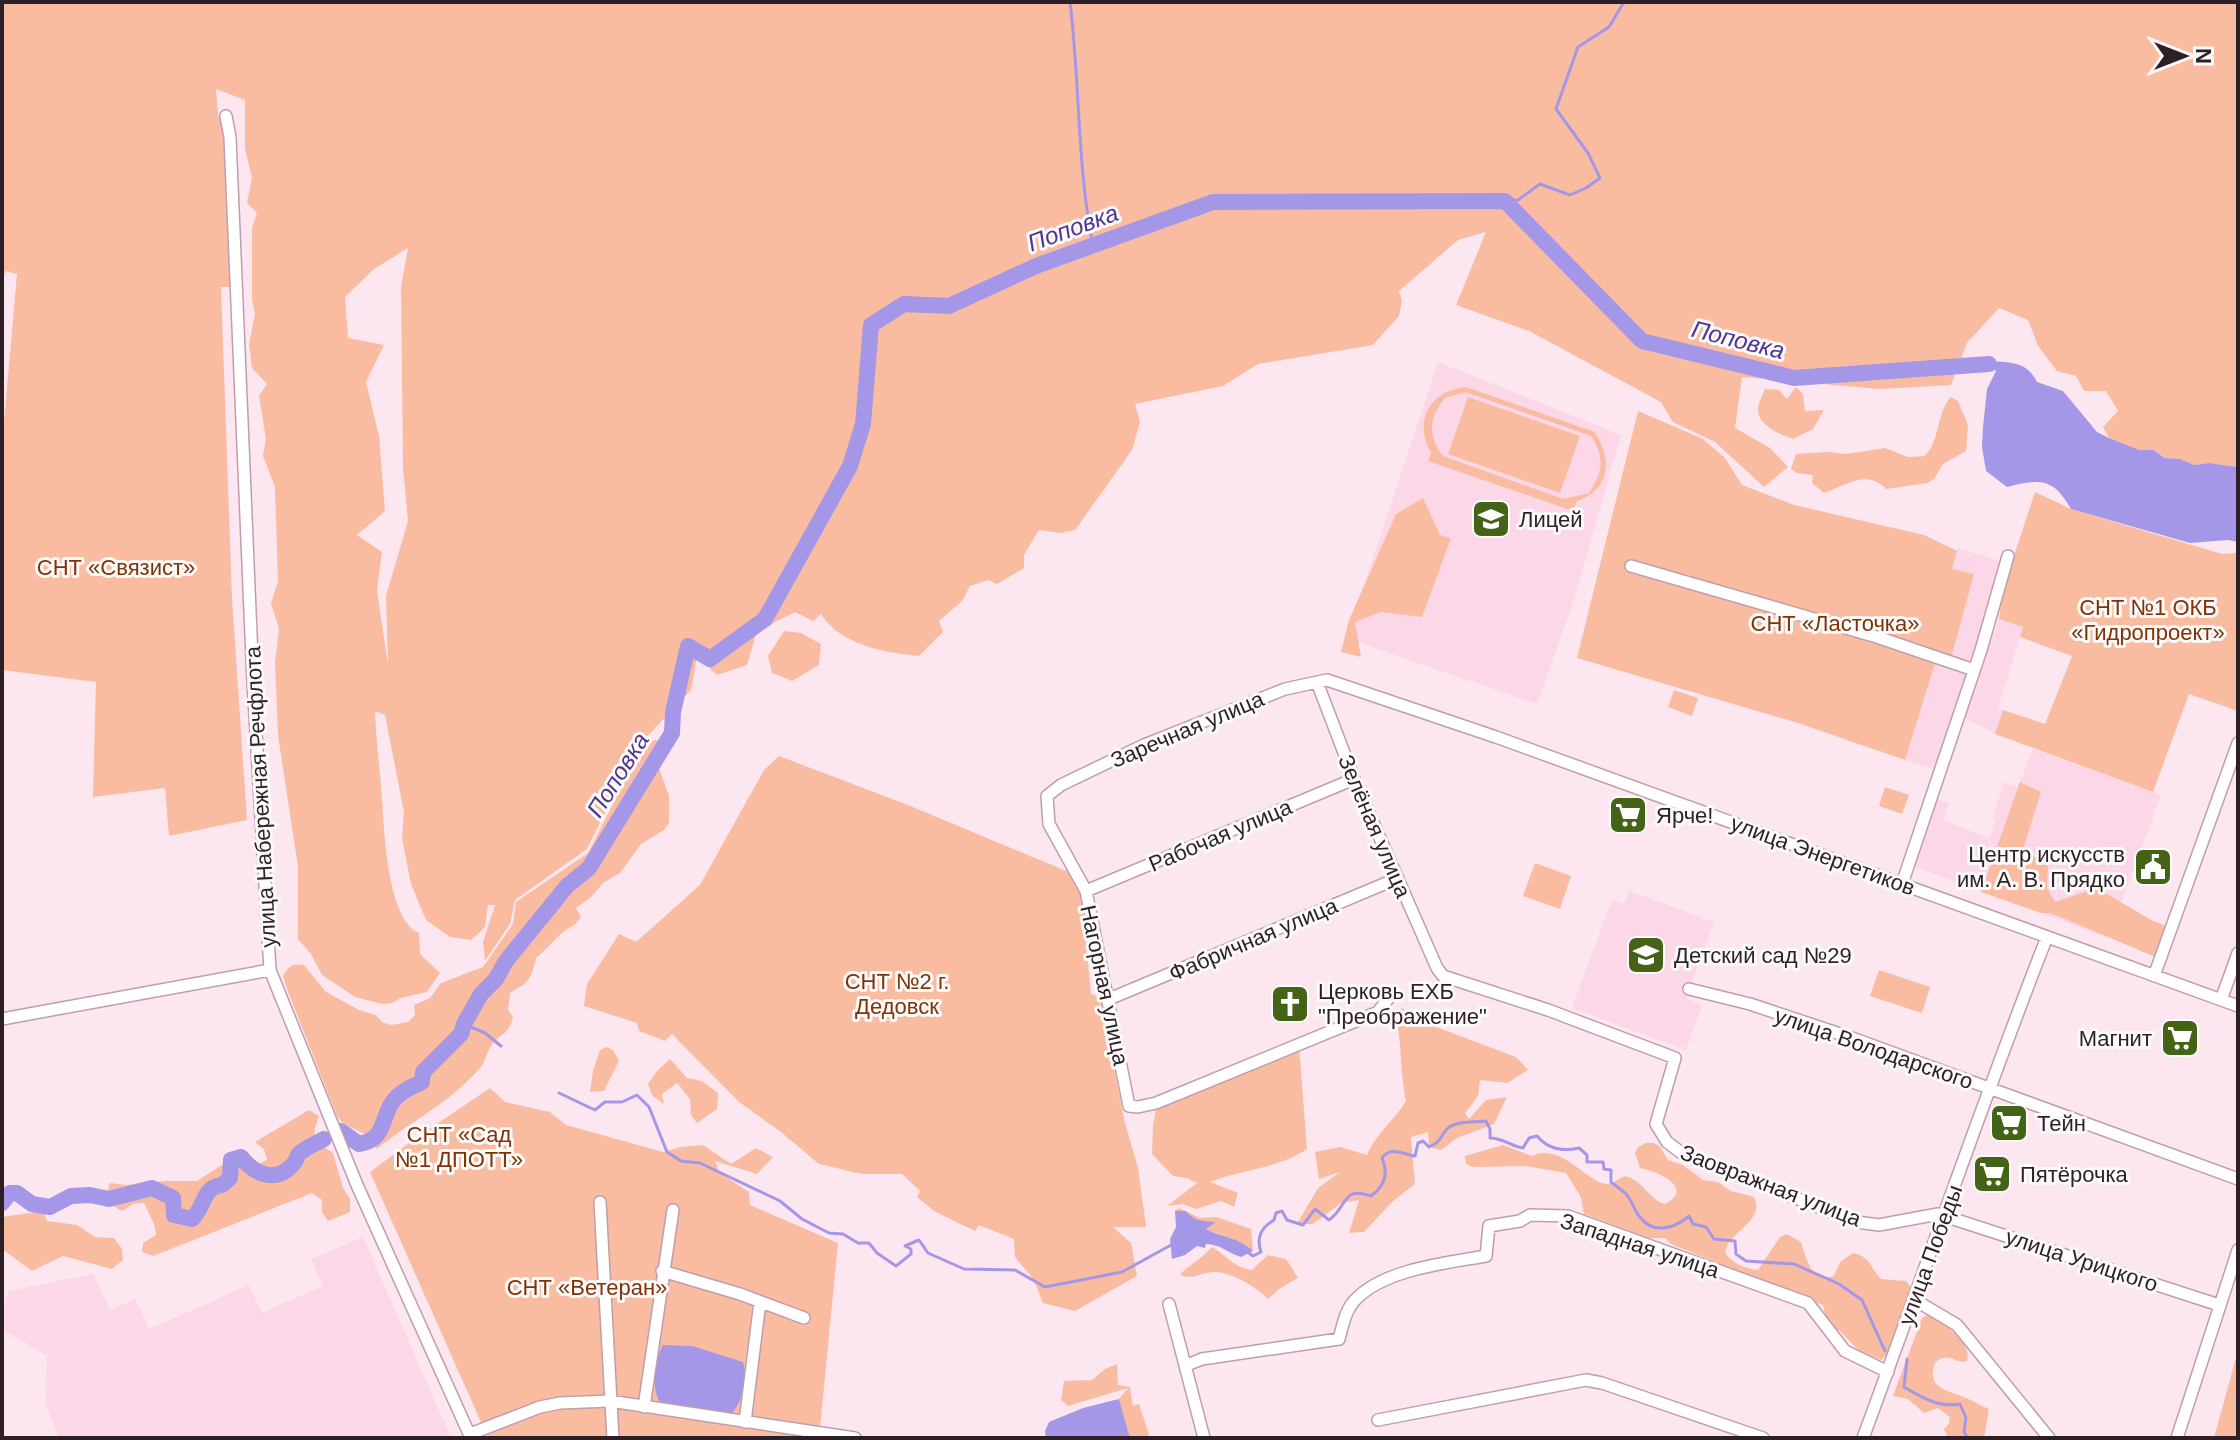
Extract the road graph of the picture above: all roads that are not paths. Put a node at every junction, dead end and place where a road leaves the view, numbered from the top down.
1 (226, 116) dead end
2 (2008, 556) dead end
3 (1631, 566) dead end
4 (1974, 670) junction
5 (1317, 682) junction
6 (2238, 743) edge
7 (1354, 779) junction
8 (1061, 785) joint
9 (1396, 879) junction
10 (1902, 884) junction
11 (1086, 891) junction
12 (2047, 937) junction
13 (2238, 953) edge
14 (270, 970) junction
15 (2154, 976) junction
16 (1689, 989) dead end
17 (1390, 996) dead end
18 (1109, 999) junction
19 (2221, 1000) junction
20 (2238, 1006) edge
21 (2, 1019) edge
22 (1989, 1088) junction
23 (1656, 1124) joint
24 (2238, 1179) edge
25 (600, 1202) dead end
26 (673, 1210) dead end
27 (1944, 1216) junction
28 (2238, 1250) edge
29 (662, 1271) junction
30 (1915, 1300) junction
31 (760, 1302) junction
32 (1169, 1304) dead end
33 (2219, 1305) junction
34 (804, 1318) dead end
35 (1187, 1365) junction
36 (1888, 1372) junction
37 (610, 1401) junction
38 (644, 1407) junction
39 (1378, 1420) dead end
40 (745, 1422) junction
41 (470, 1436) edge
42 (613, 1438) edge
43 (855, 1438) edge
44 (1204, 1438) edge
45 (1763, 1438) edge
46 (1863, 1438) edge
47 (2049, 1438) edge
48 (2177, 1438) edge

1 - 14 street, улица Набережная Речфлота
2 - 4 street
3 - 4 street
4 - 10 street
5 - 7 street, Зелёная улица
5 - 8 street, Заречная улица
5 - 10 street, улица Энергетиков
6 - 15 street
7 - 9 street, Зелёная улица
7 - 11 street, Рабочая улица
8 - 11 street, Нагорная улица
9 - 18 street, Фабричная улица
9 - 23 street, Зелёная улица
10 - 12 street, улица Энергетиков
11 - 18 street, Нагорная улица
12 - 15 street, улица Энергетиков
12 - 22 street, улица Победы
13 - 19 street
14 - 21 street
14 - 41 street, улица Набережная Речфлота
15 - 19 street, улица Энергетиков
16 - 22 street, улица Володарского
17 - 18 street, Нагорная улица
19 - 20 street, улица Энергетиков
22 - 24 street, улица Володарского
22 - 27 street, улица Победы
23 - 27 street, Заовражная улица
25 - 37 street
26 - 29 street
27 - 30 street, улица Победы
27 - 33 street, улица Урицкого
28 - 33 street
29 - 31 street
29 - 38 street
30 - 36 street, улица Победы
30 - 47 street
31 - 34 street
31 - 40 street
32 - 35 street
33 - 48 street
35 - 36 street, Западная улица
35 - 44 street
36 - 46 street, улица Победы
37 - 38 street
37 - 41 street
37 - 42 street
38 - 40 street
39 - 45 street
40 - 43 street

